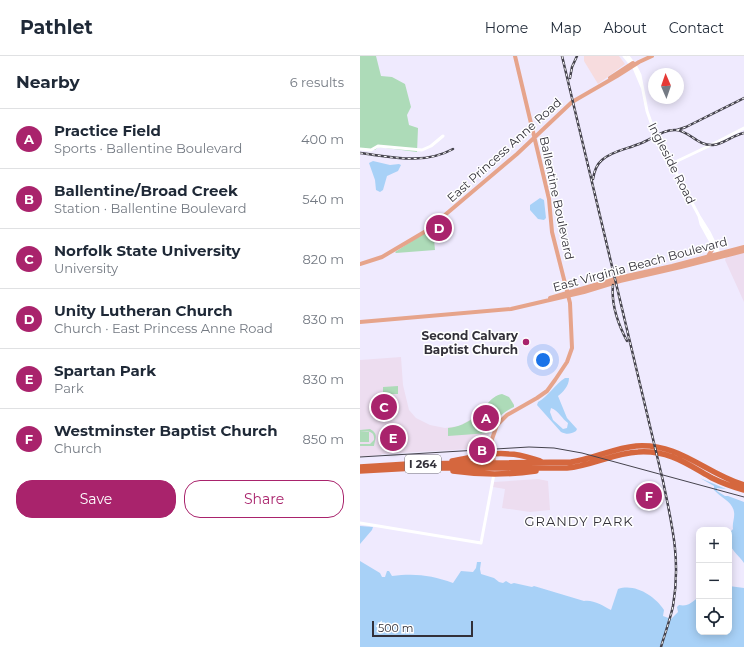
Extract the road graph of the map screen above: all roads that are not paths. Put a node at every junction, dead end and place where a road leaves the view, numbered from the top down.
1 (515, 56) edge
2 (624, 56) edge
3 (628, 56) edge
4 (647, 56) edge
5 (652, 56) edge
6 (633, 64) junction
7 (744, 128) edge
8 (443, 136) dead end
9 (534, 138) junction
10 (360, 149) edge
11 (671, 164) junction
12 (699, 216) junction
13 (712, 245) junction
14 (744, 247) edge
15 (744, 251) edge
16 (719, 255) junction
17 (708, 256) junction
18 (691, 261) junction
19 (360, 264) edge
20 (671, 266) junction
21 (676, 268) junction
22 (632, 276) junction
23 (568, 294) junction
24 (360, 322) edge
25 (650, 449) junction
26 (660, 450) junction
27 (492, 454) junction
28 (566, 465) junction
29 (431, 466) junction
30 (360, 467) edge
31 (360, 471) edge
32 (492, 474) junction
33 (744, 485) edge
34 (744, 490) edge
35 (360, 524) edge

1 - 9 main road, Ballentine Boulevard
2 - 6 street, Ingleside Road
3 - 6 street, Ingleside Road
4 - 6 main road, East Princess Anne Road
5 - 6 main road, East Princess Anne Road
6 - 9 main road, East Princess Anne Road
6 - 11 street, Ingleside Road
7 - 11 street
8 - 10 street
9 - 19 main road, East Princess Anne Road
9 - 23 main road, Ballentine Boulevard
11 - 12 street, Ingleside Road
12 - 13 street, Ingleside Road
12 - 16 street, Ingleside Road
13 - 16 street, Ingleside Road
13 - 17 main road
14 - 16 main road, East Virginia Beach Boulevard
15 - 16 main road, East Virginia Beach Boulevard
16 - 17 main road, East Virginia Beach Boulevard
16 - 21 main road, East Virginia Beach Boulevard
17 - 18 main road, East Virginia Beach Boulevard
18 - 20 main road, East Virginia Beach Boulevard
18 - 21 main road
20 - 21 main road
20 - 22 main road, East Virginia Beach Boulevard
21 - 22 main road, East Virginia Beach Boulevard
22 - 23 main road, East Virginia Beach Boulevard
23 - 24 main road, East Virginia Beach Boulevard
23 - 27 main road, Ballentine Boulevard
25 - 26 highway, I 264
25 - 28 highway, I 264
25 - 28 highway, I 264
26 - 33 highway, I 264
26 - 34 highway, I 264
27 - 28 highway
27 - 29 highway
27 - 32 main road, Ballentine Boulevard
28 - 29 highway, I 264
28 - 32 highway
29 - 30 highway, I 264
29 - 31 highway, I 264
29 - 32 highway
32 - 35 street, Ballentine Boulevard

